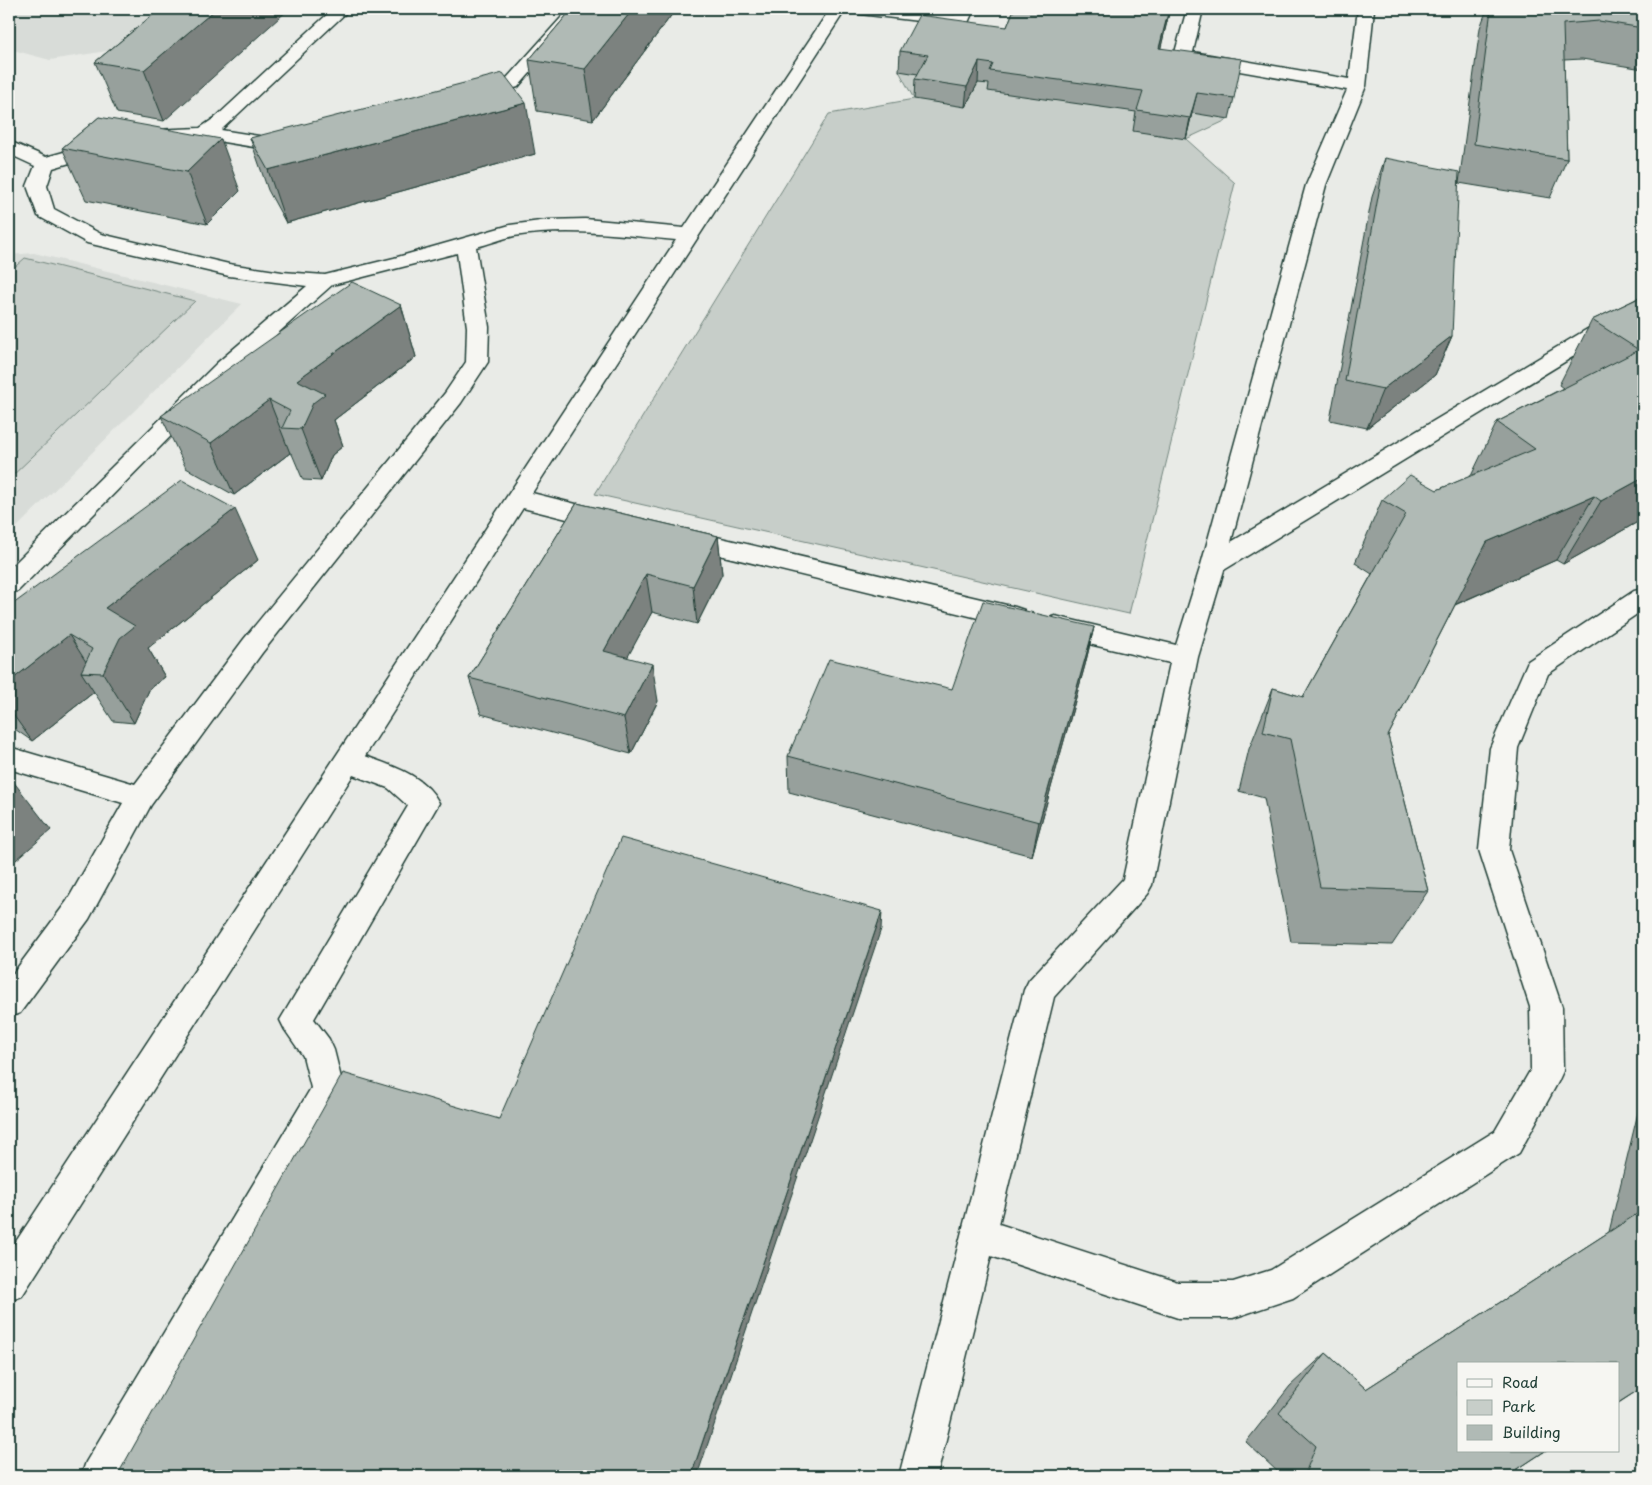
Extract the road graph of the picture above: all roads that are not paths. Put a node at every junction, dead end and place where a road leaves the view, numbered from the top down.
1 (342, 9) edge
2 (578, 9) edge
3 (838, 9) edge
4 (860, 9) edge
5 (966, 9) edge
6 (1196, 9) edge
7 (1366, 9) edge
8 (1357, 86) junction
9 (457, 101) edge
10 (205, 133) junction
11 (139, 138) edge
12 (120, 143) edge
13 (303, 143) edge
14 (9, 147) edge
15 (45, 164) junction
16 (689, 235) junction
17 (466, 245) junction
18 (325, 281) junction
19 (1643, 305) edge
20 (516, 498) junction
21 (623, 524) edge
22 (662, 533) edge
23 (1213, 565) junction
24 (9, 584) edge
25 (1643, 598) edge
26 (1185, 657) junction
27 (9, 758) edge
28 (347, 761) junction
29 (141, 797) junction
30 (9, 1004) edge
31 (979, 1235) junction
32 (9, 1283) edge
33 (100, 1476) edge
34 (918, 1476) edge

1 - 10 street
2 - 9 street
3 - 16 street
4 - 5 street
6 - 8 street
7 - 8 street
8 - 23 street
10 - 11 street
10 - 13 street
12 - 15 street
14 - 15 street
15 - 18 street
16 - 17 street
16 - 20 street
17 - 18 street
17 - 29 street
18 - 24 street
19 - 23 street
20 - 21 street
20 - 28 street
22 - 26 street
23 - 26 street
25 - 31 street
26 - 31 street
27 - 29 street
28 - 32 street
28 - 33 street
29 - 30 street
31 - 34 street

